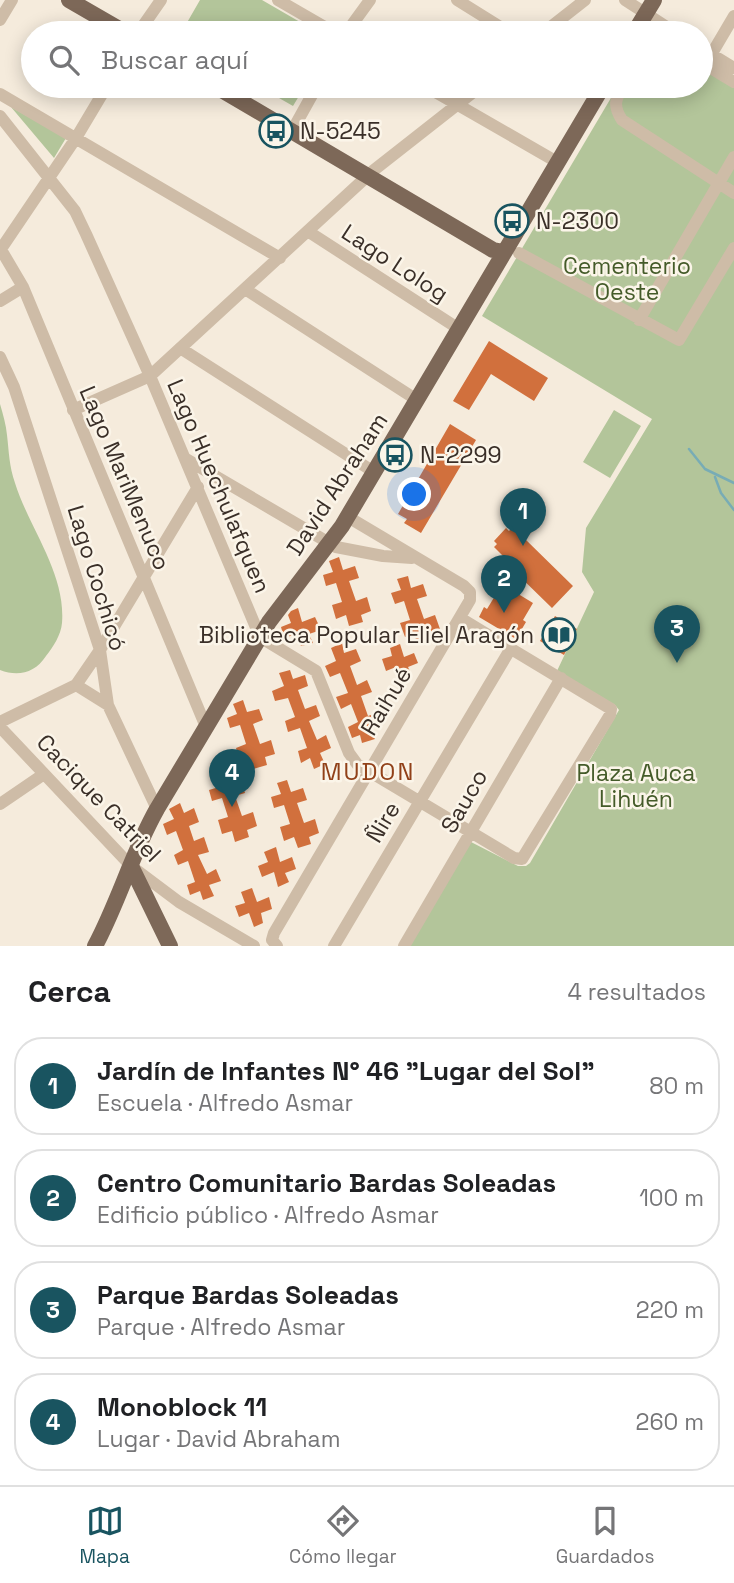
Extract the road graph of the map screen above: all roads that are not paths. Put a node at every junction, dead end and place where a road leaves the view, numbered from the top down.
1 (12, 0) edge
2 (69, 0) edge
3 (85, 0) edge
4 (161, 0) edge
5 (278, 0) edge
6 (370, 0) edge
7 (457, 0) edge
8 (585, 0) edge
9 (625, 0) edge
10 (650, 6) edge
11 (734, 16) edge
12 (0, 20) edge
13 (112, 21) edge
14 (117, 21) edge
15 (145, 21) edge
16 (314, 21) edge
17 (355, 21) edge
18 (491, 21) edge
19 (558, 21) edge
20 (664, 21) edge
21 (713, 43) edge
22 (713, 59) edge
23 (713, 63) edge
24 (734, 68) edge
25 (734, 82) edge
26 (0, 94) edge
27 (100, 98) edge
28 (238, 98) edge
29 (249, 98) edge
30 (310, 98) edge
31 (446, 98) edge
32 (466, 98) edge
33 (596, 98) edge
34 (616, 98) edge
35 (458, 105) junction
36 (0, 116) edge
37 (294, 128) junction
38 (76, 138) junction
39 (734, 157) edge
40 (558, 162) junction
41 (371, 173) junction
42 (49, 177) junction
43 (719, 183) junction
44 (734, 193) edge
45 (309, 232) junction
46 (1, 248) edge
47 (734, 248) edge
48 (512, 252) junction
49 (281, 258) junction
50 (23, 287) junction
51 (245, 289) junction
52 (0, 301) edge
53 (639, 320) junction
54 (459, 329) junction
55 (180, 348) junction
56 (0, 357) edge
57 (150, 376) junction
58 (417, 400) junction
59 (72, 410) junction
60 (185, 458) junction
61 (374, 472) junction
62 (198, 487) junction
63 (348, 517) junction
64 (330, 544) junction
65 (416, 558) junction
66 (145, 576) junction
67 (460, 618) junction
68 (260, 637) junction
69 (511, 648) junction
70 (100, 650) junction
71 (561, 678) junction
72 (76, 685) junction
73 (108, 705) junction
74 (0, 724) edge
75 (206, 727) junction
76 (369, 772) junction
77 (44, 774) junction
78 (419, 802) junction
79 (0, 804) edge
80 (157, 809) junction
81 (470, 832) junction
82 (131, 866) junction
83 (170, 896) junction
84 (117, 903) junction
85 (156, 916) junction
86 (274, 943) edge
87 (95, 946) edge
88 (170, 946) edge
89 (254, 946) edge
90 (334, 946) edge
91 (404, 946) edge

1 - 12 street
2 - 13 main road
3 - 14 main road
4 - 15 street
5 - 16 street
6 - 17 street
7 - 18 street
8 - 19 street
9 - 10 street
10 - 20 street
11 - 21 street
22 - 24 street
23 - 25 street
26 - 38 street
27 - 38 street
28 - 37 main road
29 - 37 main road
30 - 37 street
31 - 35 street
32 - 35 street
33 - 40 main road, David Abraham
34 - 43 street
35 - 40 street
35 - 41 street
36 - 42 street, Lago Huechulafquen
37 - 41 main road
38 - 42 street
38 - 49 street
39 - 43 street
40 - 48 main road, David Abraham
41 - 45 street
41 - 48 main road
42 - 46 street
42 - 57 street, Lago Huechulafquen
43 - 44 street
43 - 53 street
45 - 49 street
45 - 54 street, Lago Lolog
46 - 50 street, Lago MariMenuco
47 - 53 street
48 - 53 street
48 - 54 main road, David Abraham
49 - 51 street
50 - 52 street
50 - 59 street, Lago MariMenuco
51 - 55 street
51 - 58 street
54 - 58 main road, David Abraham
55 - 57 street
55 - 61 street
56 - 70 street, Lago Cochicó
57 - 59 street
57 - 60 street, Lago Huechulafquen
58 - 61 main road, David Abraham
59 - 66 street, Lago MariMenuco
60 - 62 street, Lago Huechulafquen
60 - 64 street
61 - 63 main road, David Abraham
62 - 66 street
62 - 68 street, Lago Huechulafquen
63 - 64 main road, David Abraham
63 - 65 street
64 - 65 street
64 - 68 main road, David Abraham
65 - 67 street, Raihué
66 - 70 street
66 - 75 street, Lago MariMenuco
67 - 69 street
67 - 76 street, Raihué
68 - 75 main road, David Abraham
68 - 76 street
69 - 71 street
69 - 78 street, Ñire
70 - 72 street
70 - 73 street, Lago Cochicó
71 - 81 street, Sauco
71 - 81 street
72 - 73 street
72 - 74 street
73 - 80 street, Lago Cochicó
74 - 77 street, Cacique Catriel
75 - 80 main road, David Abraham
76 - 78 street
76 - 86 street, Raihué
77 - 79 street
77 - 82 street, Cacique Catriel
78 - 81 street
78 - 90 street, Ñire
80 - 82 main road, David Abraham
81 - 91 street, Sauco
82 - 83 street, Cacique Catriel
82 - 84 main road, David Abraham
82 - 85 main road
83 - 85 street, Cacique Catriel
83 - 89 street, Cacique Catriel
84 - 85 main road
84 - 87 main road, David Abraham
85 - 88 main road

